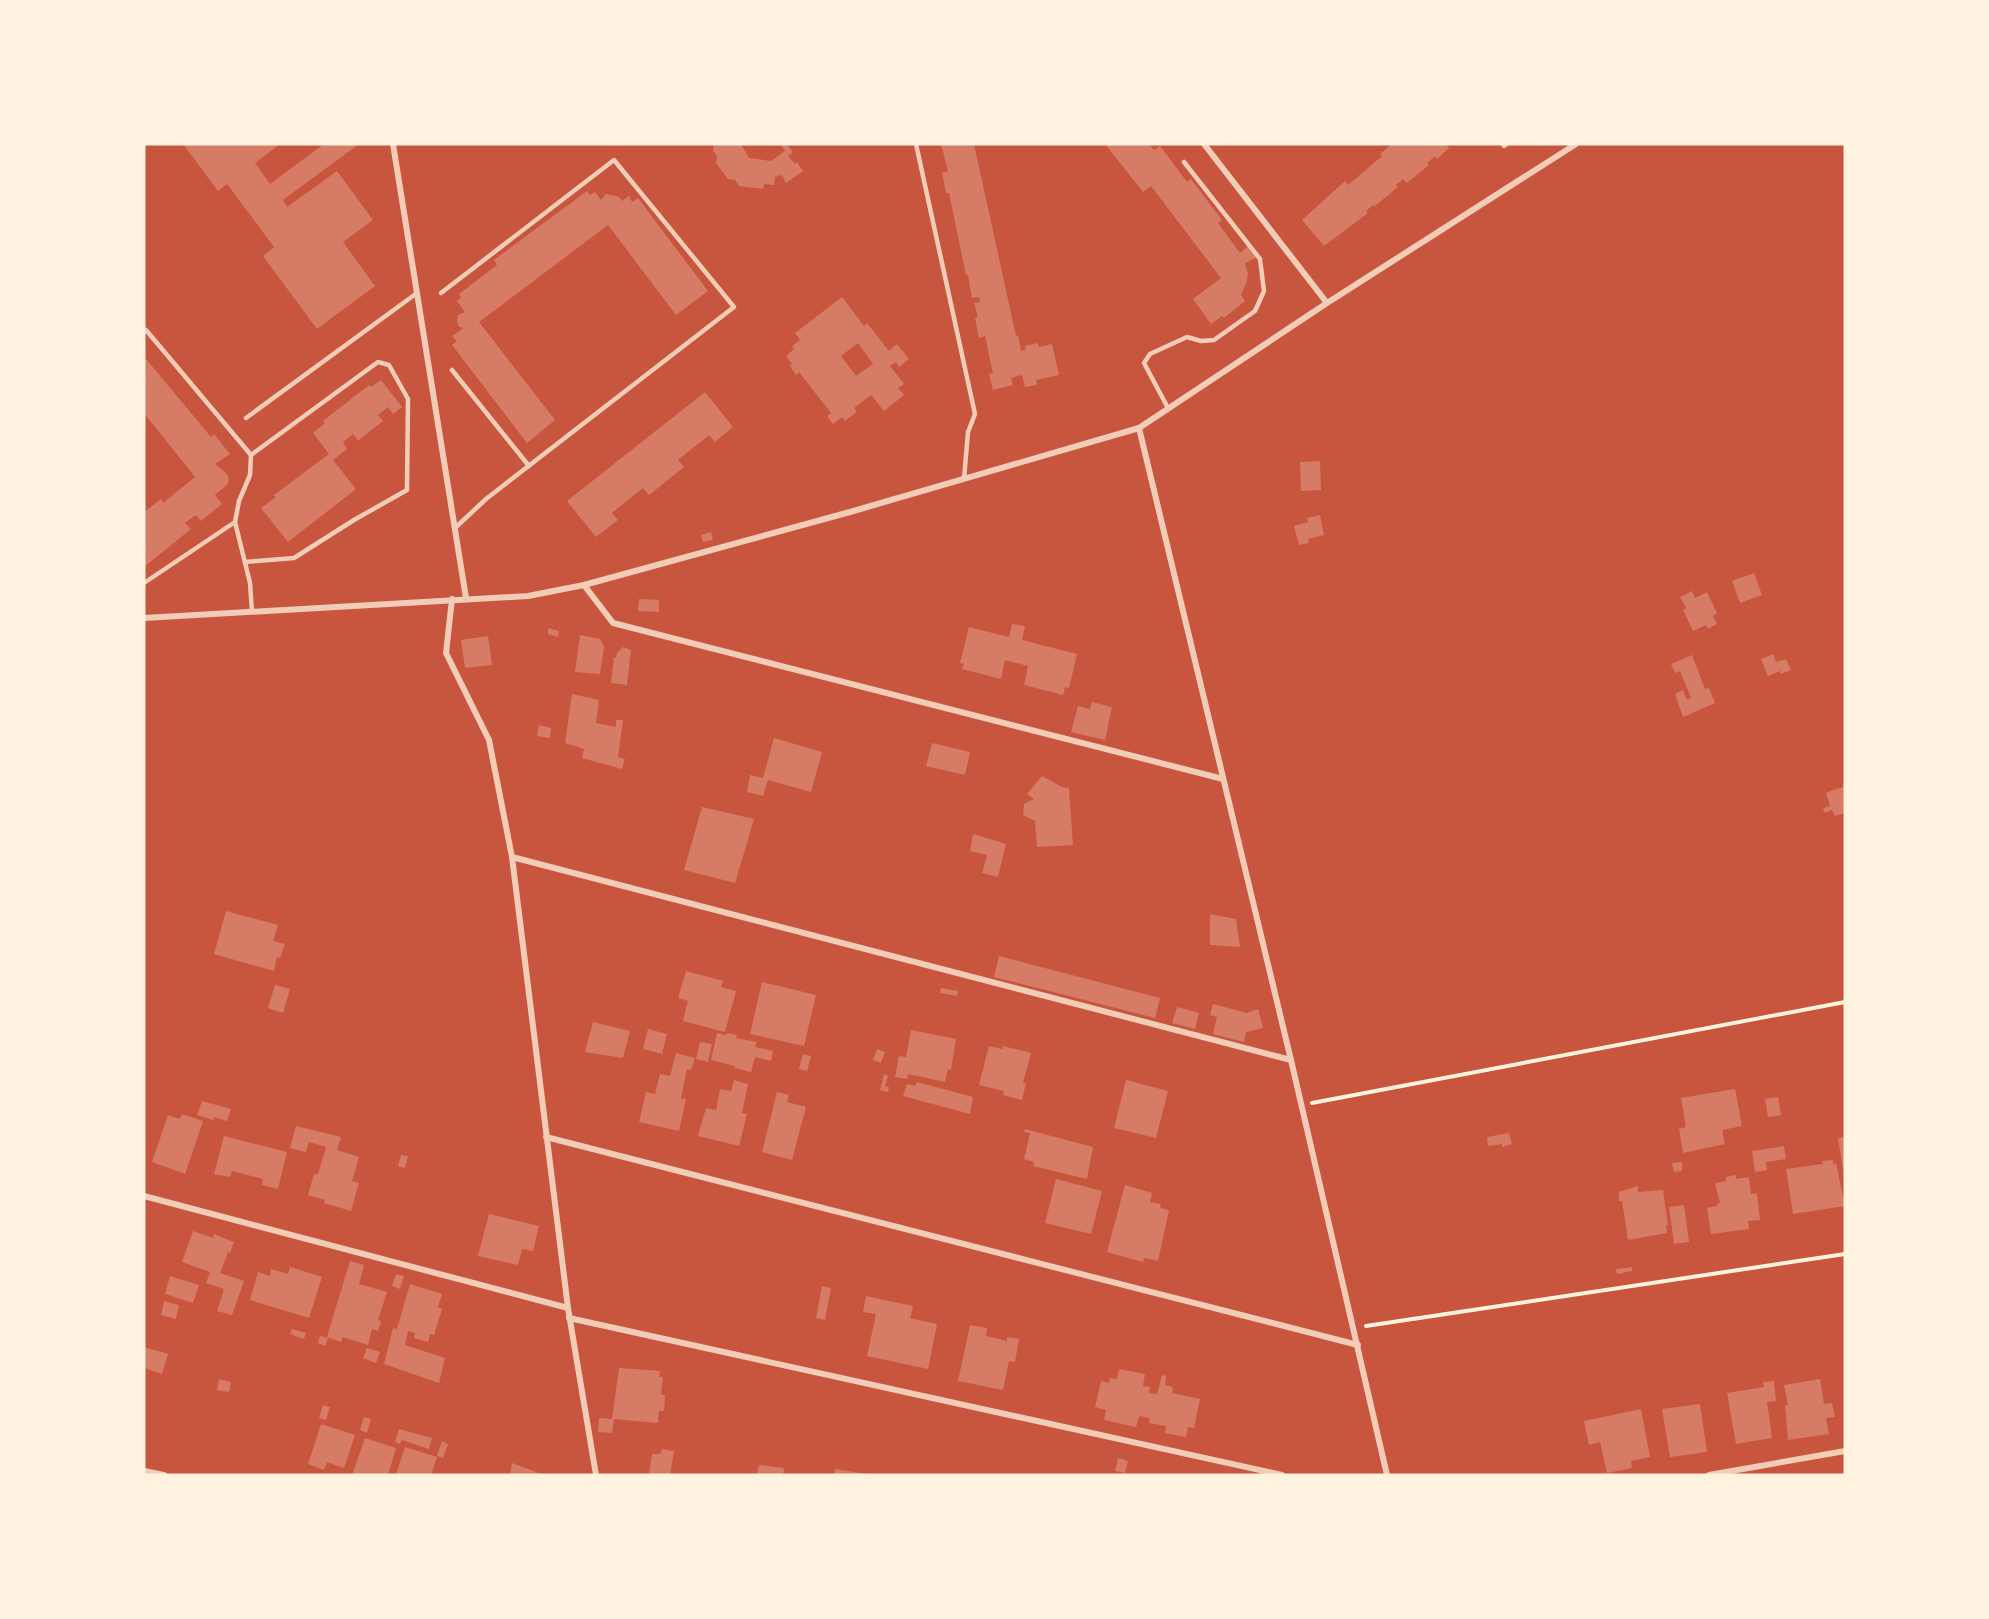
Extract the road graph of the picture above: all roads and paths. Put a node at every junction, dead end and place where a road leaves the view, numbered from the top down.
1 (393, 144) edge
2 (916, 144) edge
3 (1204, 144) edge
4 (1576, 144) edge
5 (1184, 162) dead end
6 (417, 293) junction
7 (441, 293) dead end
8 (1327, 303) junction
9 (144, 332) edge
10 (452, 370) dead end
11 (1168, 408) junction
12 (246, 418) dead end
13 (1139, 428) junction
14 (251, 455) junction
15 (529, 466) junction
16 (964, 479) junction
17 (235, 522) junction
18 (455, 528) junction
19 (245, 562) junction
20 (144, 582) edge
21 (585, 585) junction
22 (466, 598) junction
23 (452, 599) junction
24 (252, 612) junction
25 (144, 618) edge
26 (1223, 779) junction
27 (512, 857) junction
28 (1845, 1002) edge
29 (1291, 1060) junction
30 (1301, 1105) junction
31 (546, 1137) junction
32 (144, 1196) edge
33 (1845, 1254) edge
34 (568, 1308) junction
35 (569, 1318) junction
36 (1354, 1327) junction
37 (1358, 1345) junction
38 (1845, 1451) edge
39 (144, 1471) edge
40 (164, 1475) edge
41 (596, 1475) edge
42 (1282, 1475) edge
43 (1387, 1475) edge
44 (1709, 1475) edge

1 - 6 street
2 - 16 lane
3 - 8 street
4 - 8 street
5 - 11 lane
6 - 12 lane
6 - 18 street
7 - 15 lane
8 - 11 street
9 - 14 lane
10 - 15 lane
11 - 13 street
13 - 16 street
13 - 26 street
14 - 17 lane
14 - 19 lane
15 - 18 lane
16 - 21 street
17 - 19 lane
17 - 20 lane
18 - 22 street
19 - 24 lane
21 - 22 street
21 - 26 street
22 - 23 street
23 - 24 street
23 - 27 street
24 - 25 street
26 - 29 street
27 - 29 street
27 - 31 street
28 - 30 path
29 - 30 street
30 - 36 street
31 - 34 street
31 - 37 street
32 - 34 street
33 - 36 path
34 - 35 street
35 - 41 street
35 - 42 street
36 - 37 street
37 - 43 street
38 - 44 street
39 - 40 street

